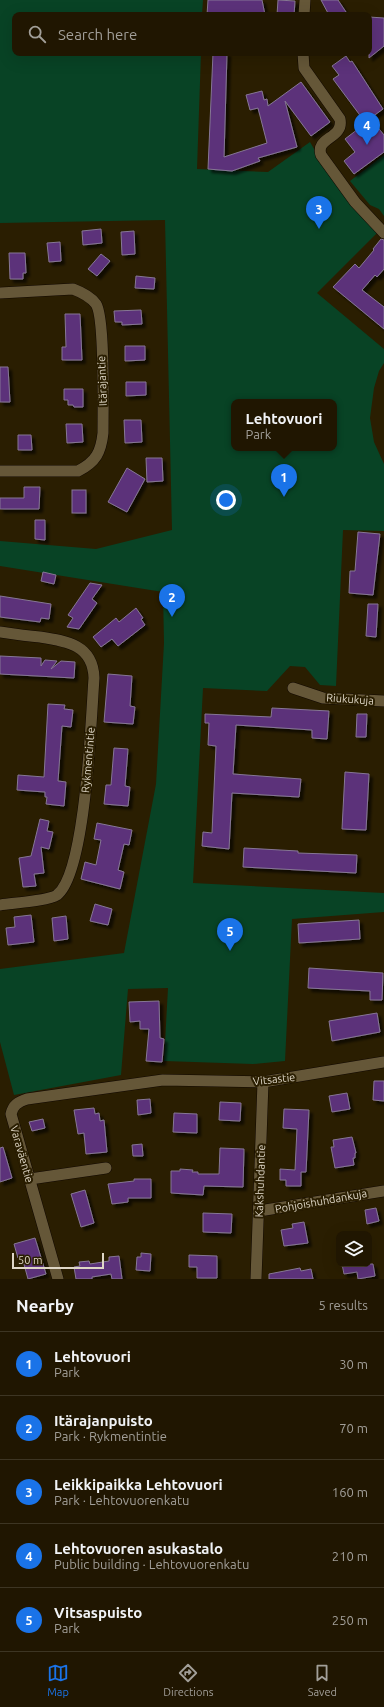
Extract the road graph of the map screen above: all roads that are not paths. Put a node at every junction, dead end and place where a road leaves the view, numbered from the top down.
1 (305, 0) edge
2 (304, 12) edge
3 (303, 56) edge
4 (384, 233) edge
5 (0, 293) edge
6 (0, 471) edge
7 (0, 632) edge
8 (293, 688) dead end
9 (384, 701) edge
10 (0, 905) edge
11 (384, 1062) edge
12 (163, 1080) joint
13 (263, 1082) junction
14 (106, 1168) dead end
15 (30, 1179) junction
16 (384, 1190) edge
17 (259, 1211) junction
18 (58, 1279) edge
19 (256, 1279) edge

1 - 2 street
3 - 4 street
5 - 6 street, Itärajantie
7 - 10 street, Rykmentintie
8 - 9 street, Riukukuja
11 - 13 street, Vitsastie
12 - 13 street, Vitsastie
12 - 15 street, Varaväentie
13 - 17 street, Kakshuhdantie
14 - 15 street
15 - 18 street, Varaväentie
16 - 17 street, Pohjoishuhdankuja
17 - 19 street, Kakshuhdantie

